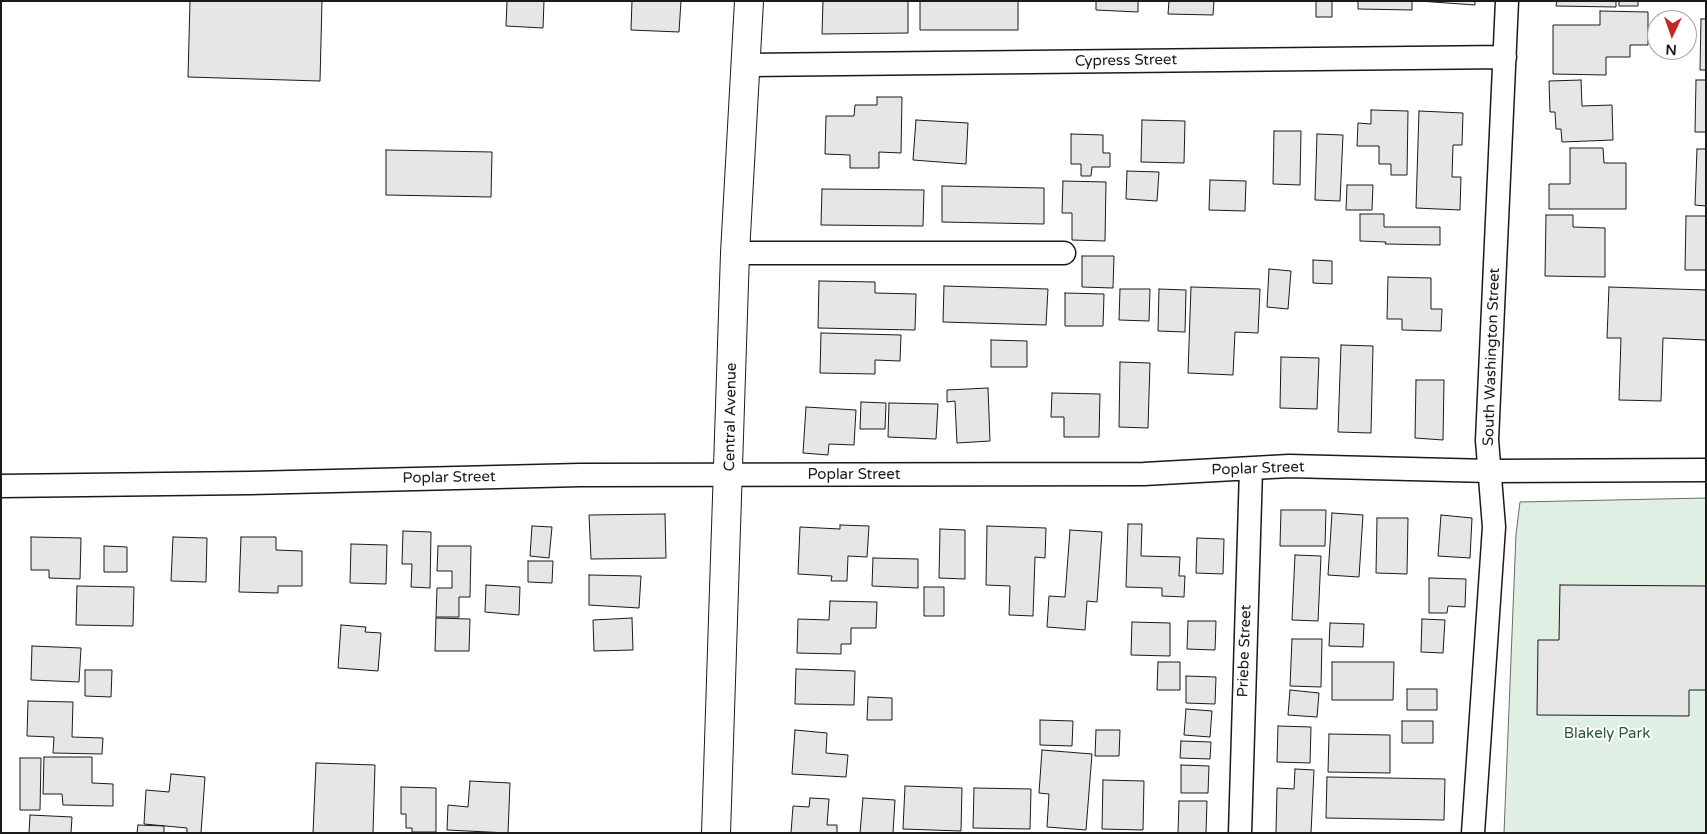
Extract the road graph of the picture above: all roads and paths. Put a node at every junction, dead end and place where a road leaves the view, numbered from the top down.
1 (749, 1) edge
2 (1507, 1) edge
3 (1505, 56) junction
4 (747, 65) junction
5 (735, 253) junction
6 (1064, 253) dead end
7 (1251, 469) junction
8 (1706, 470) edge
9 (1490, 471) junction
10 (729, 476) junction
11 (1, 486) edge
12 (716, 833) edge
13 (1240, 833) edge
14 (1473, 833) edge

1 - 4 street, Central Avenue
2 - 3 street, South Washington Street
3 - 4 street, Cypress Street
3 - 9 street, South Washington Street
4 - 5 street, Central Avenue
5 - 6 street
5 - 10 street, Central Avenue
7 - 9 street, Poplar Street
7 - 10 street, Poplar Street
7 - 13 street, Priebe Street
8 - 9 street, Poplar Street
9 - 14 street, South Washington Street
10 - 11 street, Poplar Street
10 - 12 street, Central Avenue

